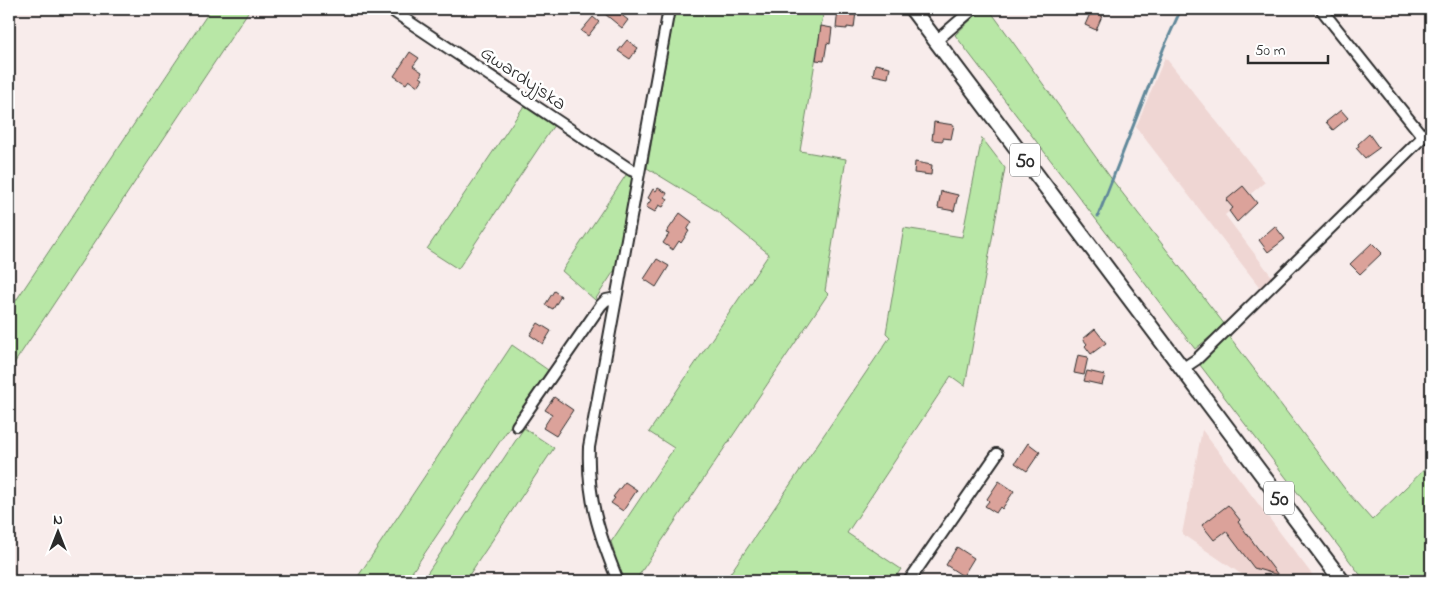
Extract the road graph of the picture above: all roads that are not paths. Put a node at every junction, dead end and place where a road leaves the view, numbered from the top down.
1 (390, 9) edge
2 (669, 9) edge
3 (912, 9) edge
4 (973, 9) edge
5 (1321, 9) edge
6 (936, 41) junction
7 (1431, 129) edge
8 (1423, 137) junction
9 (638, 173) junction
10 (616, 298) junction
11 (1182, 369) junction
12 (517, 426) dead end
13 (997, 454) dead end
14 (618, 581) edge
15 (909, 581) edge
16 (1342, 581) edge

1 - 9 street, Gwardyjska
2 - 9 street
3 - 6 main road, 50
4 - 6 street
5 - 8 street
6 - 11 main road, 50
7 - 8 street
8 - 11 street
9 - 10 street
10 - 12 street
10 - 14 street
11 - 16 main road, 50
13 - 15 street

